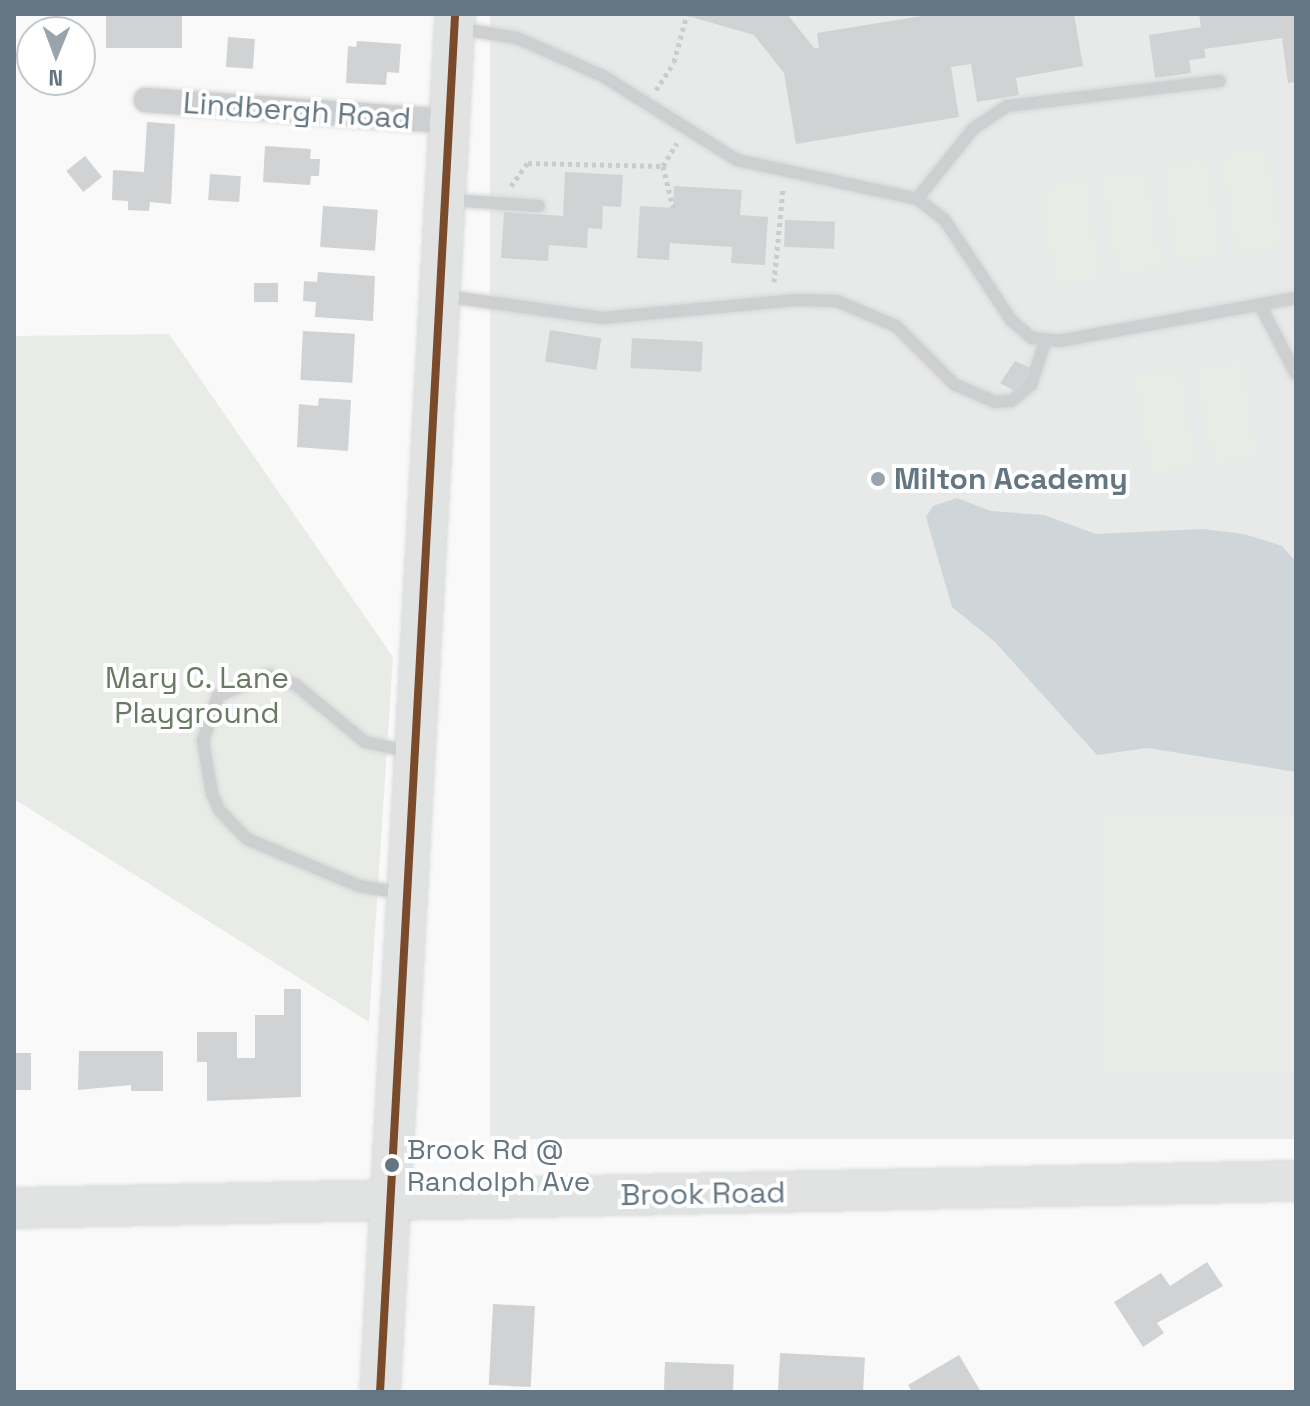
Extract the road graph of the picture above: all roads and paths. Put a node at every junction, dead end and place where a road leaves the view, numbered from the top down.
1 (687, 14) edge
2 (455, 21) edge
3 (1220, 81) dead end
4 (146, 100) dead end
5 (648, 103) junction
6 (448, 121) junction
7 (685, 129) junction
8 (663, 166) junction
9 (787, 173) junction
10 (917, 199) junction
11 (444, 200) junction
12 (498, 203) junction
13 (539, 206) dead end
14 (673, 208) dead end
15 (439, 296) junction
16 (1296, 298) edge
17 (775, 302) junction
18 (1260, 305) junction
19 (1045, 342) junction
20 (1296, 374) edge
21 (414, 752) junction
22 (407, 894) junction
23 (1296, 1181) edge
24 (389, 1201) junction
25 (14, 1208) edge
26 (380, 1392) edge

1 - 5 path
2 - 5 lane
2 - 6 main road
3 - 10 lane
4 - 6 street, Lindbergh Road
5 - 7 lane
6 - 11 main road
7 - 8 path
7 - 9 lane
8 - 12 path
8 - 14 path
9 - 10 lane
9 - 17 path
10 - 19 lane
11 - 12 lane
11 - 15 main road
12 - 13 lane
15 - 17 lane
15 - 21 main road
16 - 18 lane
17 - 19 lane
18 - 19 lane
18 - 20 lane
21 - 22 main road
21 - 22 lane
22 - 24 main road
23 - 24 main road, Brook Road
24 - 25 main road, Brook Road
24 - 26 main road

